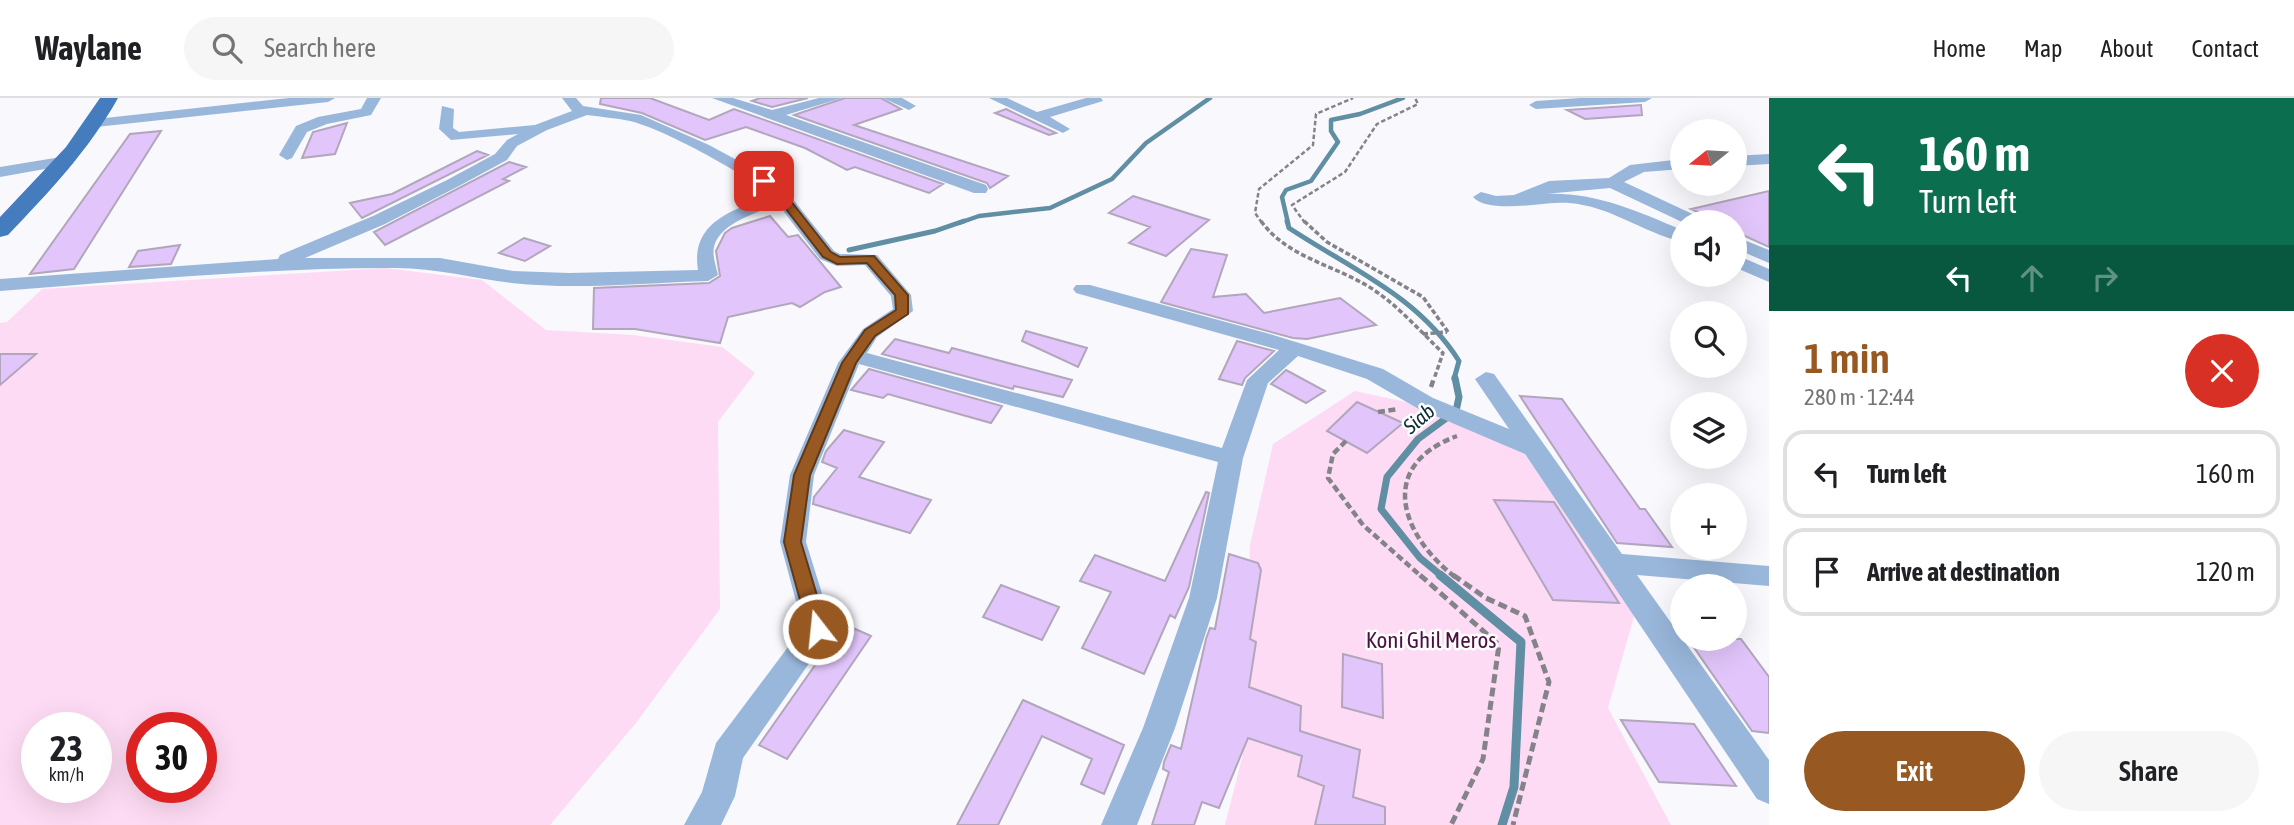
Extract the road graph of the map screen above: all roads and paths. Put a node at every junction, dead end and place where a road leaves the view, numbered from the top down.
1 (109, 98) edge
2 (328, 98) edge
3 (374, 98) edge
4 (719, 98) edge
5 (835, 98) edge
6 (890, 98) edge
7 (996, 98) edge
8 (1093, 98) edge
9 (1353, 98) edge
10 (1415, 98) edge
11 (1646, 98) edge
12 (299, 101) junction
13 (577, 104) edge
14 (1536, 105) dead end
15 (909, 106) dead end
16 (447, 110) dead end
17 (771, 115) junction
18 (1038, 116) junction
19 (96, 123) junction
20 (542, 127) junction
21 (302, 129) junction
22 (1063, 129) dead end
23 (287, 155) dead end
24 (1769, 159) edge
25 (1747, 160) edge
26 (66, 161) junction
27 (1670, 165) edge
28 (0, 172) edge
29 (1613, 183) junction
30 (980, 189) dead end
31 (781, 197) junction
32 (1481, 197) dead end
33 (1517, 200) junction
34 (1670, 210) edge
35 (0, 230) edge
36 (1670, 232) edge
37 (1747, 247) edge
38 (1769, 257) edge
39 (274, 265) junction
40 (1747, 266) edge
41 (1769, 276) edge
42 (0, 285) edge
43 (1083, 289) dead end
44 (1425, 333) junction
45 (1294, 348) junction
46 (854, 356) junction
47 (1486, 379) dead end
48 (1432, 406) junction
49 (1476, 426) junction
50 (1346, 441) dead end
51 (1532, 448) junction
52 (1231, 458) junction
53 (1614, 564) junction
54 (1769, 576) edge
55 (1769, 788) edge
56 (702, 825) edge
57 (1119, 825) edge
58 (1451, 825) edge
59 (1513, 825) edge

1 - 19 main road
2 - 12 street
3 - 21 street
4 - 17 street
5 - 17 street
6 - 15 street
7 - 18 street
8 - 18 street
9 - 44 path
10 - 44 path
11 - 14 street
12 - 19 street
12 - 21 street
13 - 20 street
13 - 31 street
16 - 20 street
17 - 30 street
18 - 22 street
19 - 26 main road
20 - 39 street
21 - 23 street
24 - 25 street
26 - 28 street
26 - 35 main road
27 - 29 street
29 - 33 street
29 - 34 street
31 - 39 street
31 - 46 street
32 - 33 street
33 - 36 street
37 - 38 street
39 - 42 street
40 - 41 street
43 - 45 street
44 - 48 path
45 - 48 street
45 - 52 street
46 - 52 street
46 - 56 street
47 - 51 street
48 - 49 street
49 - 51 street
49 - 59 path
50 - 58 path
51 - 53 street
52 - 57 street
53 - 54 street
53 - 55 street

